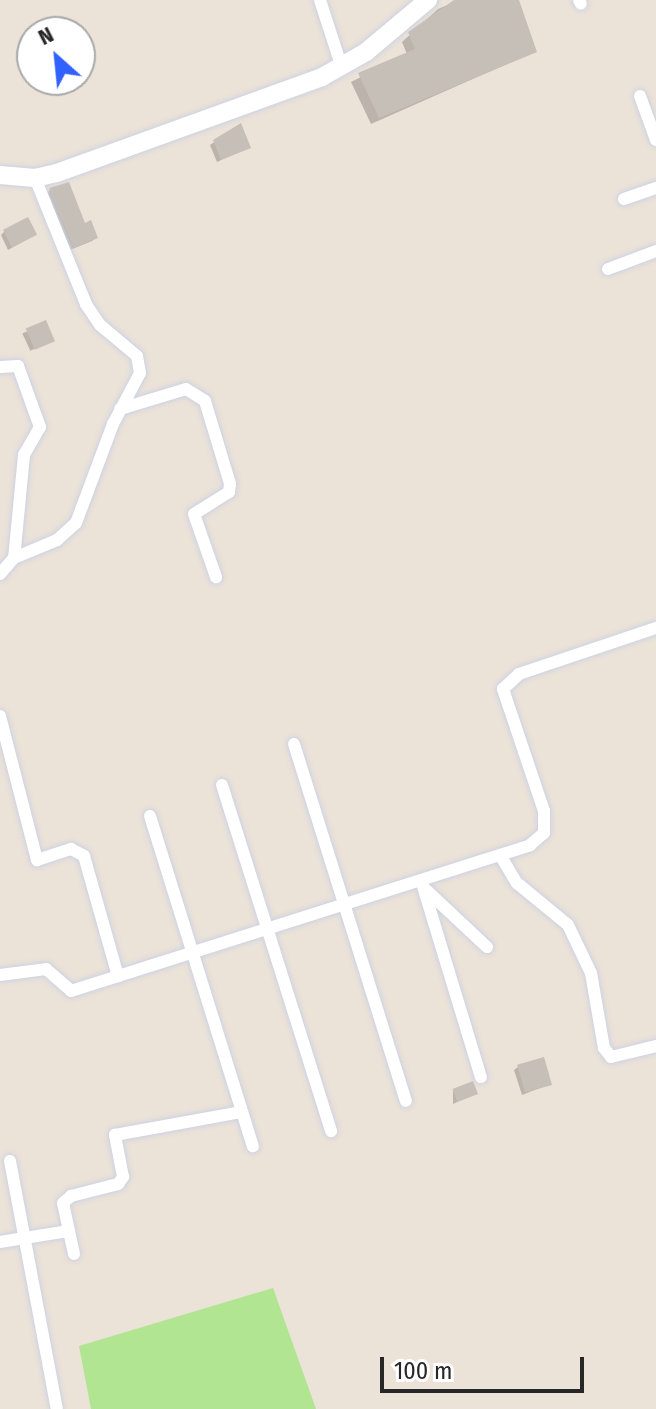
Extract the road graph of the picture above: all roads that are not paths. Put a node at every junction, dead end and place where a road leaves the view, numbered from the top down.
1 (320, 0) edge
2 (428, 0) edge
3 (342, 68) junction
4 (640, 96) dead end
5 (656, 140) edge
6 (0, 175) edge
7 (35, 178) junction
8 (656, 188) edge
9 (624, 199) dead end
10 (656, 251) edge
11 (608, 269) dead end
12 (0, 367) edge
13 (120, 409) junction
14 (14, 558) junction
15 (0, 574) edge
16 (216, 577) dead end
17 (656, 628) edge
18 (0, 716) edge
19 (294, 744) dead end
20 (222, 785) dead end
21 (150, 816) dead end
22 (500, 855) junction
23 (422, 884) junction
24 (345, 904) junction
25 (267, 929) junction
26 (487, 947) dead end
27 (192, 952) junction
28 (0, 975) edge
29 (118, 976) junction
30 (656, 1046) edge
31 (481, 1077) dead end
32 (406, 1101) dead end
33 (242, 1112) junction
34 (331, 1131) dead end
35 (253, 1146) dead end
36 (10, 1161) dead end
37 (69, 1231) junction
38 (25, 1238) junction
39 (0, 1242) edge
40 (74, 1254) dead end
41 (57, 1409) edge

1 - 3 street
2 - 3 street
3 - 7 street
4 - 5 street
6 - 7 street
7 - 13 street
8 - 9 street
10 - 11 street
12 - 14 street
13 - 14 street
13 - 16 street
14 - 15 street
17 - 22 street
18 - 29 street
19 - 24 street
20 - 25 street
21 - 27 street
22 - 23 street
22 - 30 street
23 - 24 street
23 - 26 street
23 - 31 street
24 - 25 street
24 - 32 street
25 - 27 street
25 - 34 street
27 - 29 street
27 - 33 street
28 - 29 street
33 - 35 street
33 - 37 street
36 - 38 street
37 - 38 street
37 - 40 street
38 - 39 street
38 - 41 street

